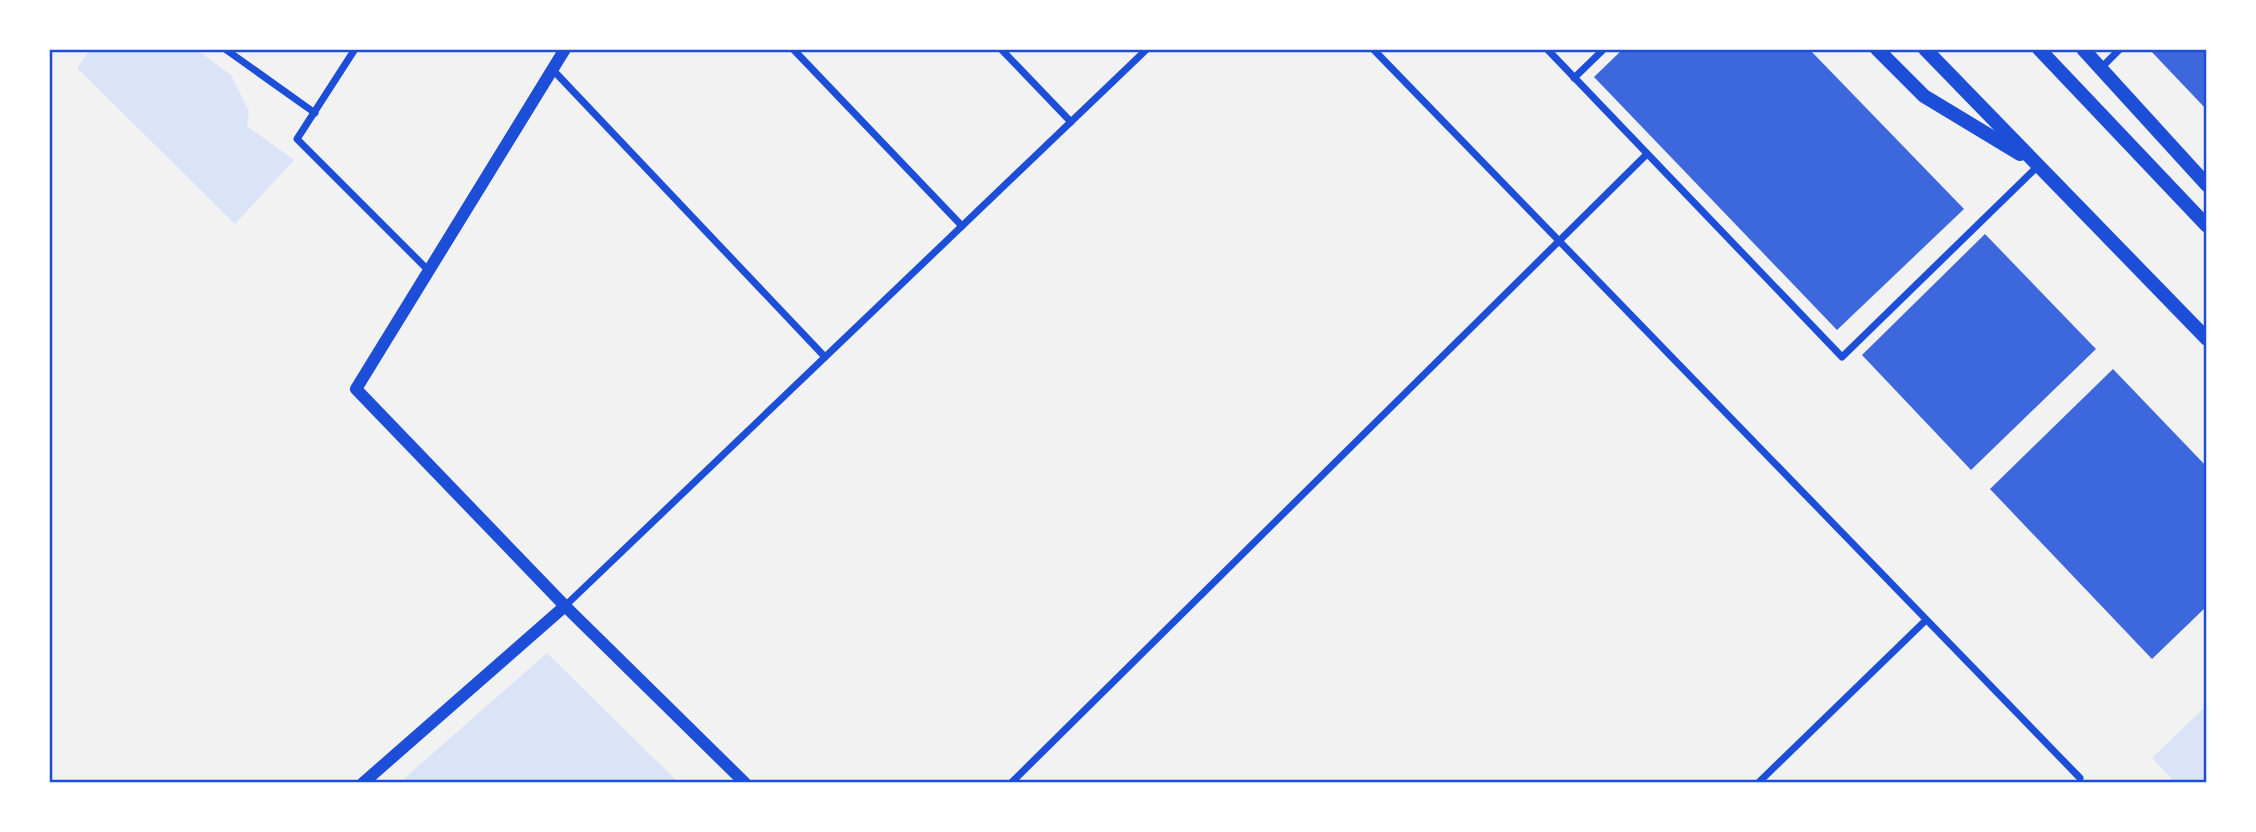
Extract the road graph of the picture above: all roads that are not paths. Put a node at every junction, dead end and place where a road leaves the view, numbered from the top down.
1 (225, 49) edge
2 (355, 49) edge
3 (565, 49) edge
4 (793, 49) edge
5 (1001, 49) edge
6 (1147, 49) edge
7 (1373, 49) edge
8 (1547, 49) edge
9 (1604, 49) edge
10 (1877, 49) edge
11 (1925, 49) edge
12 (2039, 49) edge
13 (2083, 49) edge
14 (2120, 49) edge
15 (2101, 68) junction
16 (552, 70) junction
17 (1574, 78) junction
18 (314, 113) junction
19 (1071, 122) junction
20 (1647, 154) junction
21 (2039, 165) junction
22 (2207, 186) edge
23 (962, 226) junction
24 (2207, 226) edge
25 (1558, 240) junction
26 (429, 271) junction
27 (2207, 339) edge
28 (825, 357) junction
29 (565, 606) junction
30 (1926, 620) junction
31 (2080, 778) dead end
32 (363, 783) edge
33 (744, 783) edge
34 (1010, 783) edge
35 (1758, 783) edge

1 - 18 street
2 - 18 street
3 - 16 street
4 - 23 street
5 - 19 street
6 - 19 street
7 - 25 street
8 - 17 street
9 - 17 street
10 - 21 main road
11 - 21 main road
12 - 24 main road
13 - 15 main road
14 - 15 street
15 - 22 main road
16 - 26 street
16 - 28 street
17 - 20 street
18 - 26 street
19 - 23 street
20 - 21 street
20 - 25 street
21 - 27 main road
23 - 28 street
25 - 30 street
25 - 34 street
26 - 29 street
28 - 29 street
29 - 32 street
29 - 33 street
30 - 31 street
30 - 35 street

